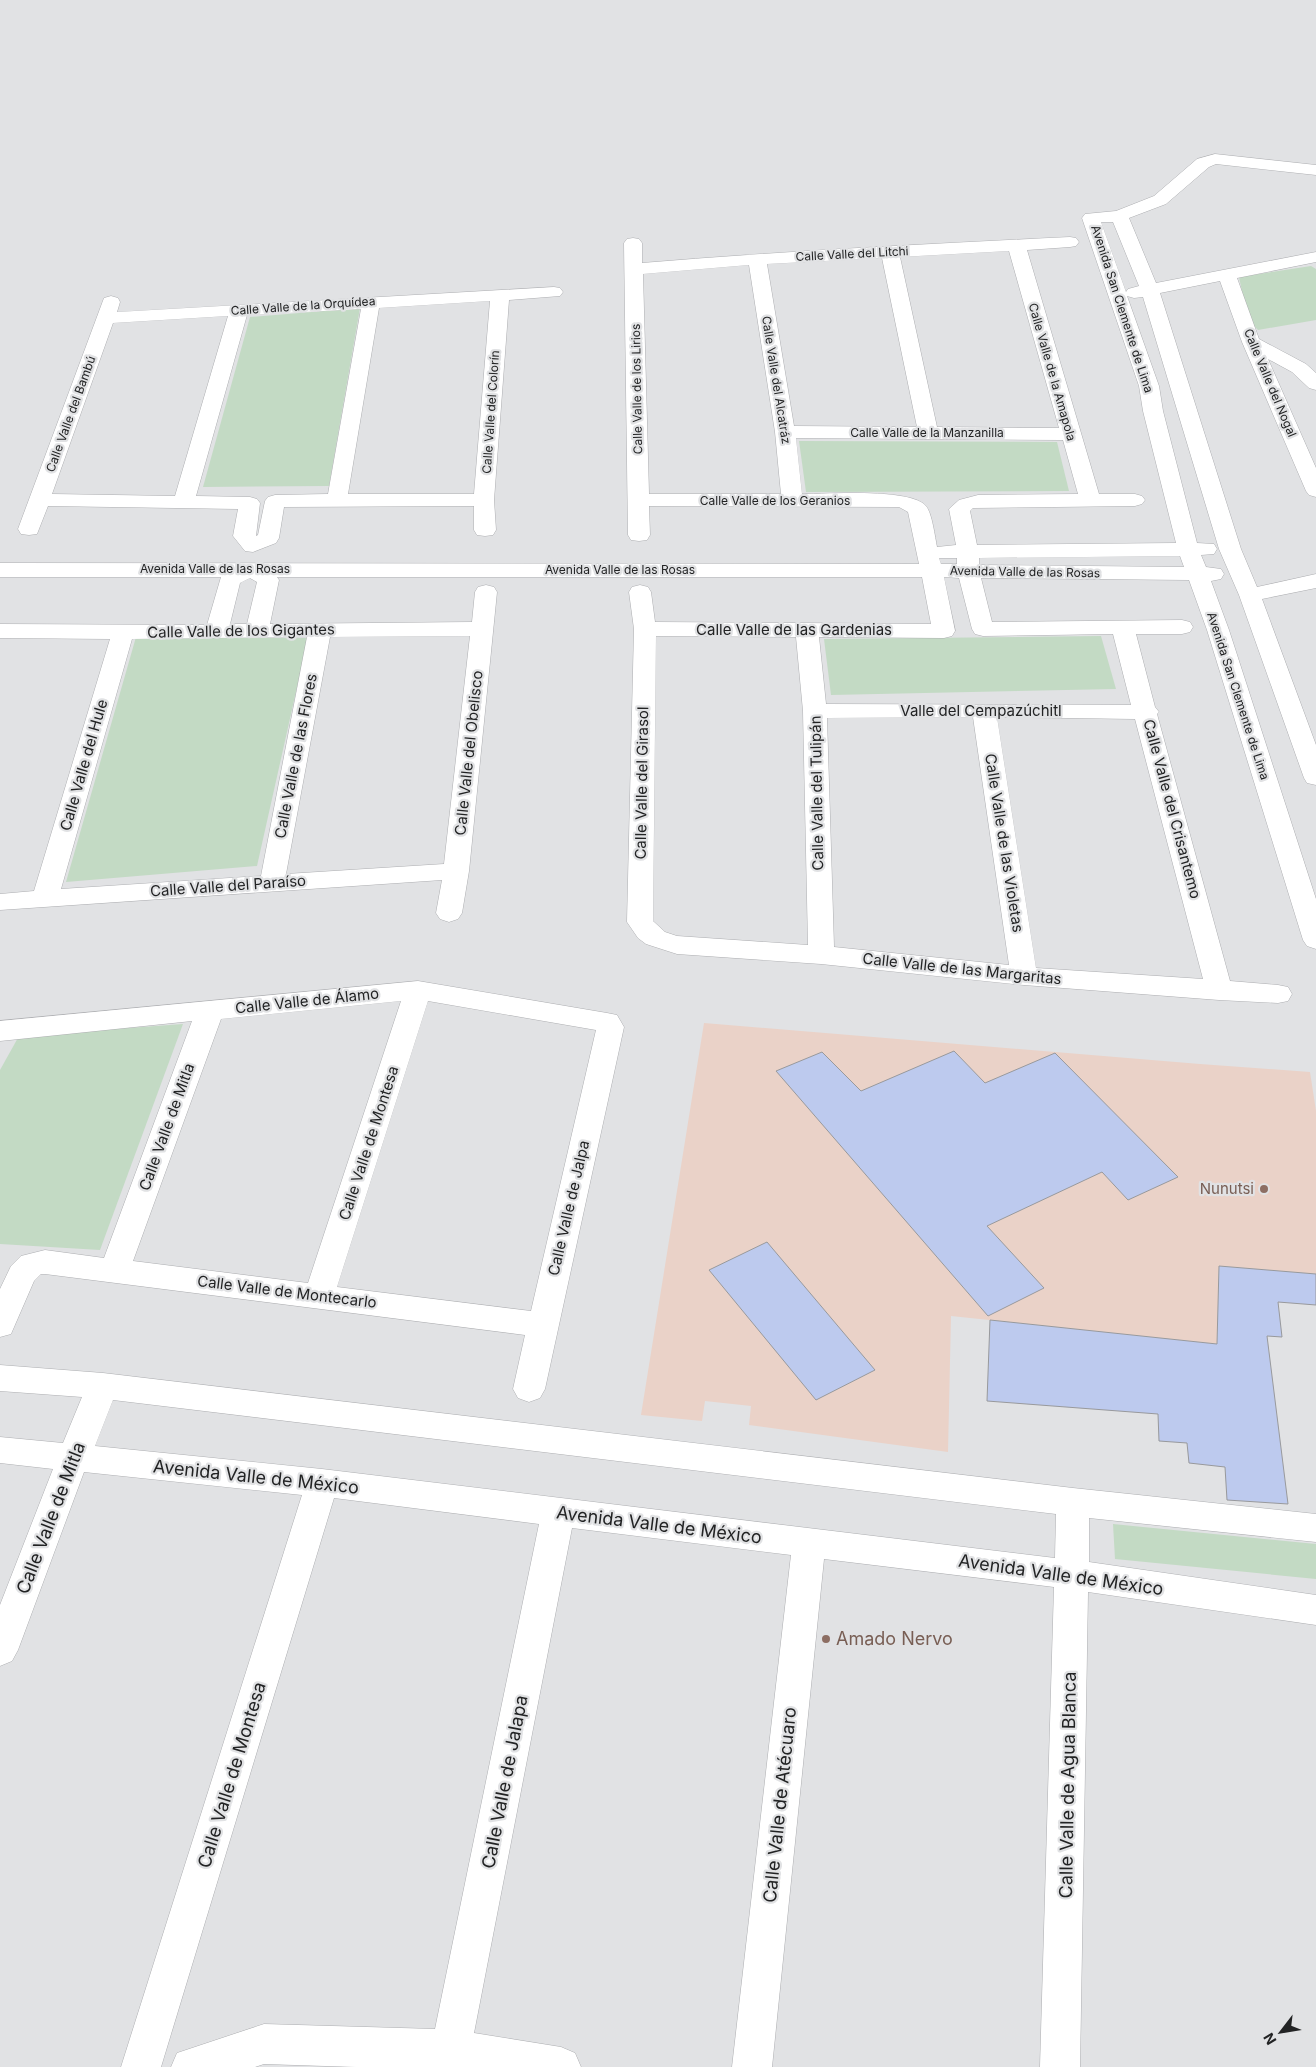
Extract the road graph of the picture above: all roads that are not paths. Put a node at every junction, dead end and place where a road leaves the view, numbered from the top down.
1 (1316, 170) edge
2 (1119, 216) junction
3 (1070, 242) dead end
4 (633, 243) dead end
5 (1016, 244) junction
6 (890, 252) junction
7 (757, 259) junction
8 (1314, 259) edge
9 (634, 269) junction
10 (1227, 275) junction
11 (1150, 290) junction
12 (554, 292) dead end
13 (500, 294) junction
14 (1118, 296) junction
15 (112, 299) dead end
16 (370, 302) junction
17 (239, 310) junction
18 (106, 318) junction
19 (1251, 342) junction
20 (1316, 384) edge
21 (786, 432) junction
22 (928, 434) junction
23 (1069, 434) junction
24 (1316, 491) edge
25 (39, 500) junction
26 (336, 500) junction
27 (484, 500) junction
28 (639, 500) junction
29 (792, 500) junction
30 (1090, 500) junction
31 (1135, 500) dead end
32 (184, 502) junction
33 (29, 528) dead end
34 (485, 530) dead end
35 (639, 535) dead end
36 (1188, 549) junction
37 (1230, 549) junction
38 (0, 554) edge
39 (253, 556) junction
40 (930, 561) junction
41 (968, 561) junction
42 (0, 570) edge
43 (1197, 574) junction
44 (1240, 575) junction
45 (1316, 581) edge
46 (486, 592) dead end
47 (640, 592) dead end
48 (1250, 595) junction
49 (1182, 627) dead end
50 (482, 629) junction
51 (645, 629) junction
52 (1123, 629) junction
53 (217, 630) junction
54 (257, 630) junction
55 (320, 630) junction
56 (807, 630) junction
57 (0, 631) edge
58 (123, 632) junction
59 (984, 710) junction
60 (815, 711) junction
61 (1147, 712) junction
62 (1316, 778) edge
63 (456, 871) junction
64 (272, 883) junction
65 (45, 898) junction
66 (0, 902) edge
67 (449, 913) dead end
68 (649, 935) joint
69 (1316, 940) edge
70 (821, 955) junction
71 (1024, 976) junction
72 (418, 990) junction
73 (1219, 990) junction
74 (1278, 994) dead end
75 (210, 1012) junction
76 (610, 1027) joint
77 (2, 1034) edge
78 (114, 1272) junction
79 (319, 1296) junction
80 (0, 1325) edge
81 (543, 1325) junction
82 (0, 1378) edge
83 (104, 1386) junction
84 (529, 1388) dead end
85 (0, 1450) edge
86 (73, 1459) junction
87 (322, 1483) junction
88 (1074, 1502) junction
89 (558, 1513) junction
90 (1316, 1528) edge
91 (809, 1543) junction
92 (1073, 1575) junction
93 (1316, 1610) edge
94 (0, 1650) edge
95 (451, 2050) junction
96 (141, 2067) edge
97 (191, 2067) edge
98 (561, 2067) edge
99 (752, 2067) edge
100 (1060, 2067) edge

1 - 2 street
2 - 11 street, Avenida San Clemente de Lima
2 - 14 street, Avenida San Clemente de Lima
3 - 5 street, Calle Valle del Litchi
4 - 9 street, Calle Valle de los Lirios
5 - 6 street, Calle Valle del Litchi
5 - 23 street, Calle Valle de la Amapola
6 - 7 street, Calle Valle del Litchi
6 - 22 street
7 - 9 street, Calle Valle del Litchi
7 - 21 street, Calle Valle del Alcatráz
8 - 10 street
9 - 28 street, Calle Valle de los Lirios
10 - 11 street
10 - 19 street, Calle Valle del Nogal
11 - 14 street
11 - 37 street, Avenida San Clemente de Lima
12 - 13 street, Calle Valle de la Orquídea
13 - 16 street, Calle Valle de la Orquídea
13 - 27 street, Calle Valle del Colorín
14 - 36 street, Avenida San Clemente de Lima
15 - 18 street, Calle Valle del Bambú
16 - 17 street, Calle Valle de la Orquídea
16 - 26 street
17 - 18 street, Calle Valle de la Orquídea
17 - 32 street
18 - 25 street, Calle Valle del Bambú
19 - 20 street
19 - 24 street, Calle Valle del Nogal
21 - 22 street, Calle Valle de la Manzanilla
21 - 29 street, Calle Valle del Alcatráz
22 - 23 street, Calle Valle de la Manzanilla
23 - 30 street, Calle Valle de la Amapola
25 - 32 street
25 - 33 street, Calle Valle del Bambú
26 - 27 street
26 - 39 street
27 - 34 street, Calle Valle del Colorín
28 - 29 street, Calle Valle de los Geranios
28 - 35 street, Calle Valle de los Lirios
29 - 40 street, Calle Valle de los Geranios
30 - 31 street
30 - 41 street
32 - 39 street
36 - 37 street, Avenida Valle de las Rosas
36 - 41 street, Avenida Valle de las Rosas
36 - 43 street, Avenida San Clemente de Lima
37 - 44 street, Avenida San Clemente de Lima
38 - 39 street, Avenida Valle de las Rosas
39 - 40 street, Avenida Valle de las Rosas
39 - 42 street, Avenida Valle de las Rosas
39 - 53 street
39 - 54 street
40 - 41 street, Avenida Valle de las Rosas
40 - 56 street, Calle Valle de las Gardenias
41 - 43 street, Avenida Valle de las Rosas
41 - 52 street
43 - 44 street, Avenida Valle de las Rosas
43 - 69 street, Avenida San Clemente de Lima
44 - 48 street, Avenida San Clemente de Lima
45 - 48 street
46 - 50 street, Calle Valle del Obelisco
47 - 51 street, Calle Valle del Girasol
48 - 62 street, Avenida San Clemente de Lima
49 - 52 street
50 - 55 street, Calle Valle de los Gigantes
50 - 63 street, Calle Valle del Obelisco
51 - 56 street, Calle Valle de las Gardenias
51 - 68 street, Calle Valle del Girasol
52 - 61 street, Calle Valle del Crisantemo
53 - 54 street, Calle Valle de los Gigantes
53 - 58 street, Calle Valle de los Gigantes
54 - 55 street, Calle Valle de los Gigantes
55 - 64 street, Calle Valle de las Flores
56 - 60 street, Calle Valle del Tulipán
57 - 58 street, Calle Valle de los Gigantes
58 - 65 street, Calle Valle del Hule
59 - 60 street, Valle del Cempazúchitl
59 - 61 street, Valle del Cempazúchitl
59 - 71 street, Calle Valle de las Violetas
60 - 70 street, Calle Valle del Tulipán
61 - 73 street, Calle Valle del Crisantemo
63 - 64 street, Calle Valle del Paraíso
63 - 67 street, Calle Valle del Obelisco
64 - 65 street, Calle Valle del Paraíso
65 - 66 street, Calle Valle del Paraíso
68 - 70 street, Calle Valle de las Margaritas
70 - 71 street, Calle Valle de las Margaritas
71 - 73 street, Calle Valle de las Margaritas
72 - 75 street, Calle Valle de Álamo
72 - 76 street, Calle Valle de Álamo
72 - 79 street, Calle Valle de Montesa
73 - 74 street, Calle Valle de las Margaritas
75 - 77 street, Calle Valle de Álamo
75 - 78 street, Calle Valle de Mitla
76 - 81 street, Calle Valle de Jalpa
78 - 79 street, Calle Valle de Montecarlo
78 - 80 street, Calle Valle de Montecarlo
79 - 81 street, Calle Valle de Montecarlo
81 - 84 street, Calle Valle de Jalpa
82 - 83 street
83 - 86 street, Calle Valle de Mitla
83 - 88 street
85 - 86 street, Avenida Valle de México
86 - 87 street, Avenida Valle de México
86 - 94 street, Calle Valle de Mitla
87 - 89 street, Avenida Valle de México
87 - 96 street, Calle Valle de Montesa
88 - 90 street
88 - 92 street, Calle Valle de Agua Blanca
89 - 91 street, Avenida Valle de México
89 - 95 street, Calle Valle de Jalapa
91 - 92 street, Avenida Valle de México
91 - 99 street, Calle Valle de Atécuaro
92 - 93 street, Avenida Valle de México
92 - 100 street, Calle Valle de Agua Blanca
95 - 97 street
95 - 98 street

